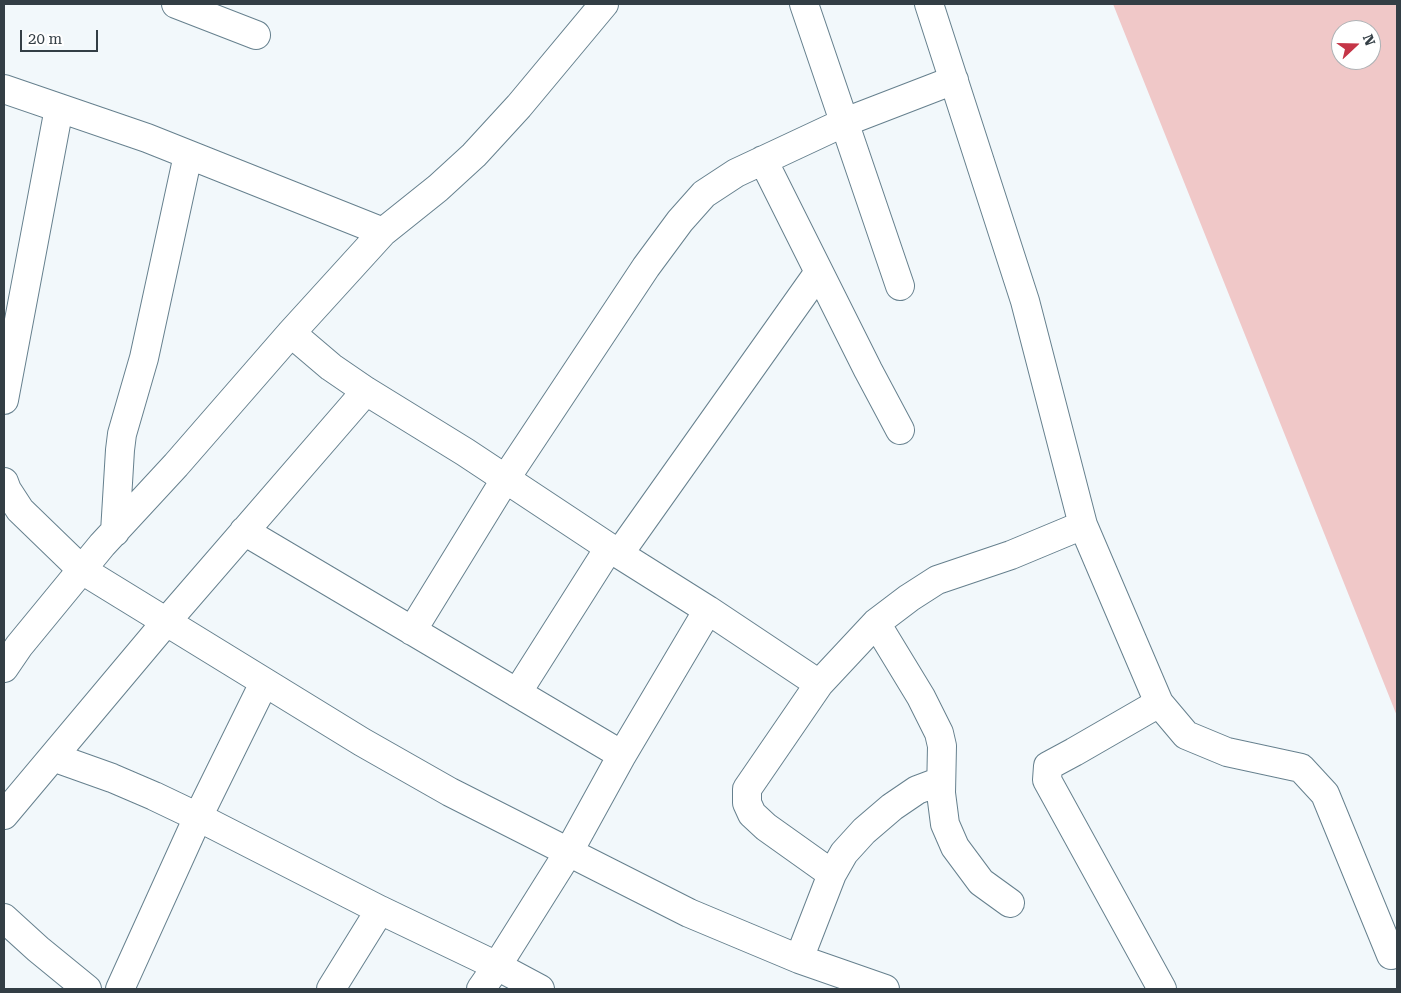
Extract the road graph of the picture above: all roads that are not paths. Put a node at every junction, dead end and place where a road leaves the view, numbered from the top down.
1 (176, 4) edge
2 (604, 4) edge
3 (804, 4) edge
4 (929, 4) edge
5 (256, 35) dead end
6 (954, 80) junction
7 (4, 89) edge
8 (59, 108) junction
9 (844, 122) junction
10 (188, 155) junction
11 (763, 160) junction
12 (382, 232) junction
13 (819, 272) junction
14 (900, 286) dead end
15 (291, 333) junction
16 (366, 391) junction
17 (4, 400) edge
18 (900, 430) dead end
19 (506, 478) junction
20 (4, 482) edge
21 (1083, 525) junction
22 (115, 532) junction
23 (244, 532) junction
24 (614, 551) junction
25 (82, 570) junction
26 (708, 610) junction
27 (166, 622) junction
28 (876, 623) junction
29 (412, 630) junction
30 (4, 668) edge
31 (264, 683) junction
32 (818, 684) junction
33 (517, 693) junction
34 (1159, 703) junction
35 (622, 755) junction
36 (53, 757) junction
37 (941, 781) junction
38 (4, 815) edge
39 (198, 817) junction
40 (568, 853) junction
41 (832, 874) junction
42 (1010, 903) dead end
43 (380, 910) junction
44 (4, 918) edge
45 (1391, 955) dead end
46 (799, 960) junction
47 (497, 966) junction
48 (87, 989) edge
49 (120, 989) edge
50 (331, 989) edge
51 (481, 989) edge
52 (540, 989) edge
53 (886, 989) edge
54 (1162, 989) edge

1 - 5 street
2 - 12 street
3 - 9 street
4 - 6 street
6 - 9 street
6 - 21 street
7 - 8 street
8 - 10 street
8 - 17 street
9 - 11 street
9 - 14 street
10 - 12 street
10 - 22 street
11 - 13 street
11 - 19 street
12 - 15 street
13 - 18 street
13 - 24 street
15 - 16 street
15 - 22 street
16 - 19 street
16 - 23 street
19 - 24 street
19 - 29 street
20 - 25 street
21 - 28 street
21 - 34 street
22 - 25 street
23 - 27 street
23 - 29 street
24 - 26 street
24 - 33 street
25 - 27 street
25 - 30 street
26 - 32 street
26 - 35 street
27 - 31 street
27 - 36 street
28 - 32 street
28 - 37 street
29 - 33 street
31 - 39 street
31 - 40 street
32 - 41 street
33 - 35 street
34 - 45 street
34 - 54 street
35 - 40 street
36 - 38 street
36 - 39 street
37 - 41 street
37 - 42 street
39 - 43 street
39 - 49 street
40 - 46 street
40 - 47 street
41 - 46 street
43 - 47 street
43 - 50 street
44 - 48 street
46 - 53 street
47 - 51 street
47 - 52 street

